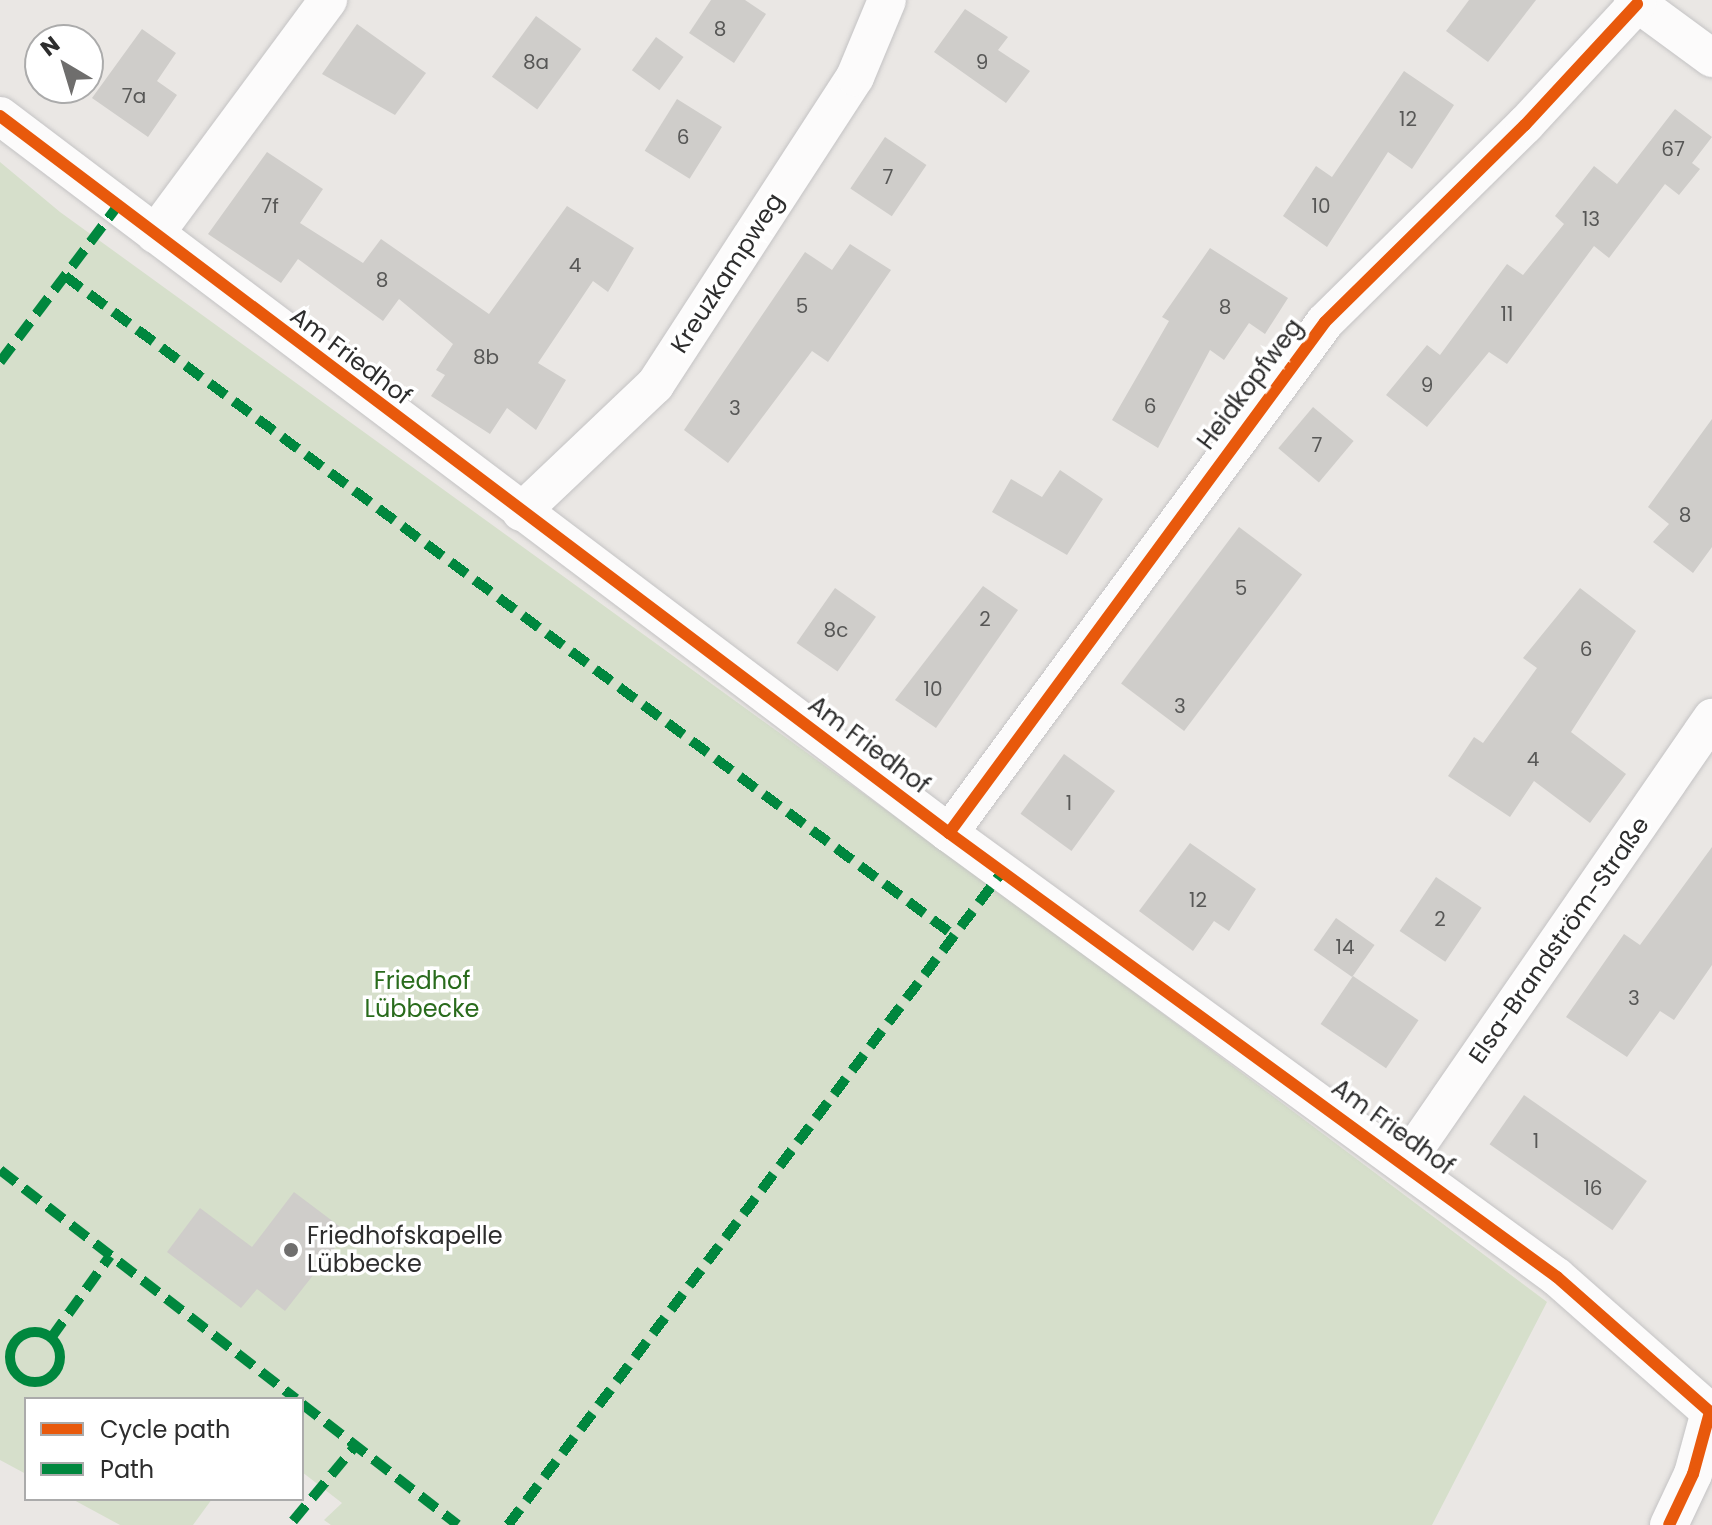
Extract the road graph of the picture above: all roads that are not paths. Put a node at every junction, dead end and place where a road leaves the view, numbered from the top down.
1 (328, 0) edge
2 (887, 0) edge
3 (1635, 2) edge
4 (1712, 58) edge
5 (0, 116) edge
6 (155, 234) junction
7 (521, 512) junction
8 (1712, 718) edge
9 (949, 833) junction
10 (1405, 1163) junction
11 (1711, 1412) edge
12 (1669, 1525) edge

1 - 6 street
2 - 7 street, Kreuzkampweg
3 - 4 street
3 - 9 street, Heidkopfweg
5 - 6 street, Am Friedhof
6 - 7 street, Am Friedhof
7 - 9 street, Am Friedhof
8 - 10 street, Elsa-Brandström-Straße
9 - 10 street, Am Friedhof
10 - 11 street, Am Friedhof
11 - 12 street

